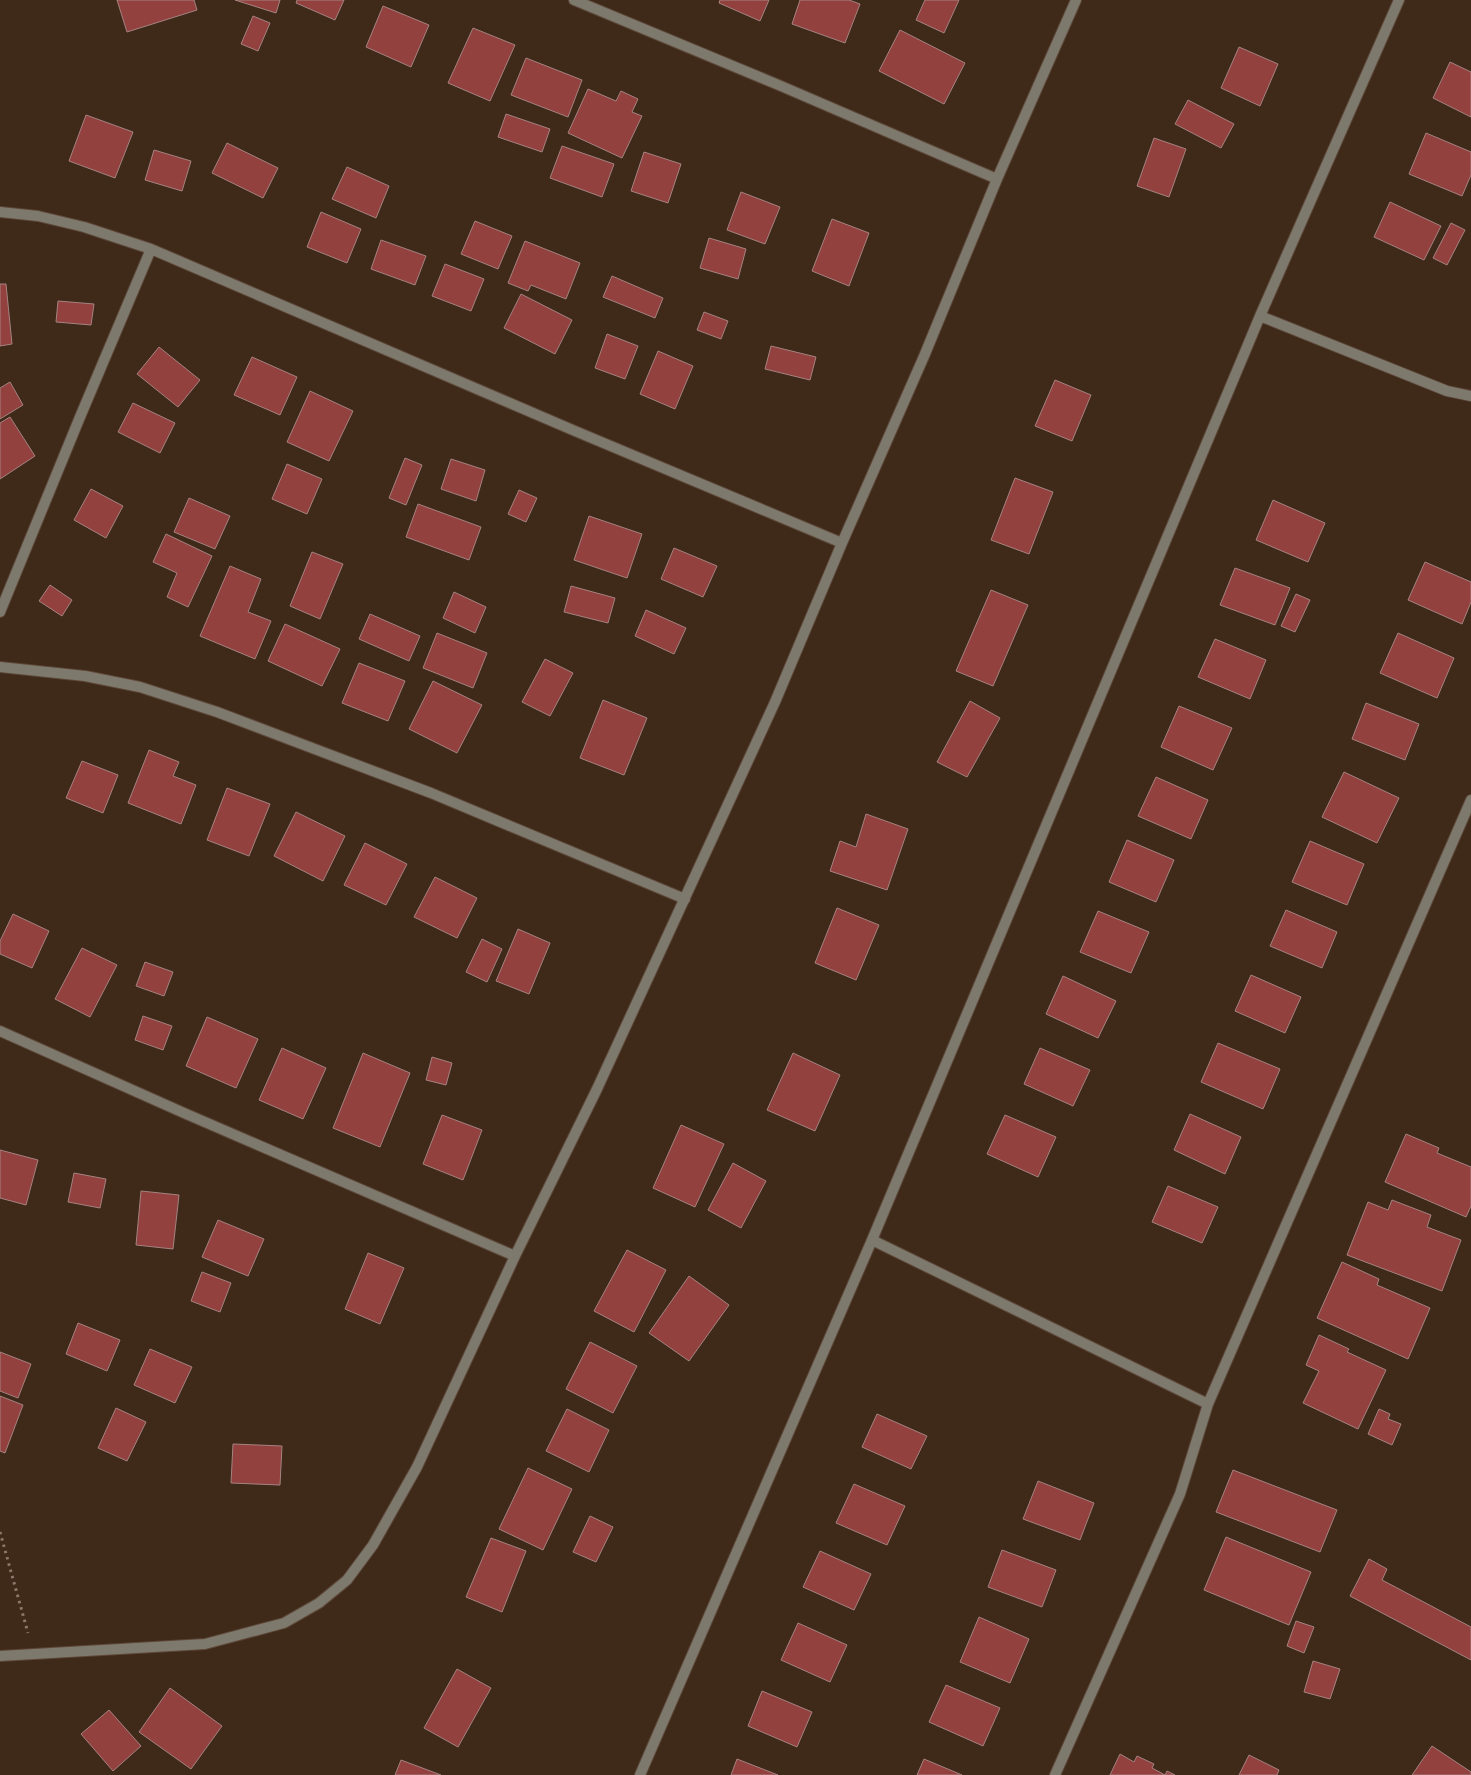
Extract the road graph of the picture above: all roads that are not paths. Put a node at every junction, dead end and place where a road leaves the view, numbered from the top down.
1 (574, 0) edge
2 (1076, 0) edge
3 (1399, 0) edge
4 (997, 179) junction
5 (0, 212) edge
6 (151, 249) junction
7 (1260, 316) junction
8 (1471, 396) edge
9 (842, 543) junction
10 (0, 612) edge
11 (0, 667) edge
12 (1471, 800) edge
13 (685, 899) junction
14 (0, 1031) edge
15 (872, 1240) junction
16 (515, 1256) junction
17 (1208, 1404) junction
18 (0, 1656) edge
19 (640, 1775) edge
20 (1055, 1775) edge

1 - 4 street
2 - 4 street
3 - 7 street
4 - 9 street
5 - 6 street
6 - 9 street
6 - 10 street
7 - 8 street
7 - 15 street
9 - 13 street
11 - 13 street
12 - 17 street
13 - 16 street
14 - 16 street
15 - 17 street
15 - 19 street
16 - 18 street
17 - 20 street

